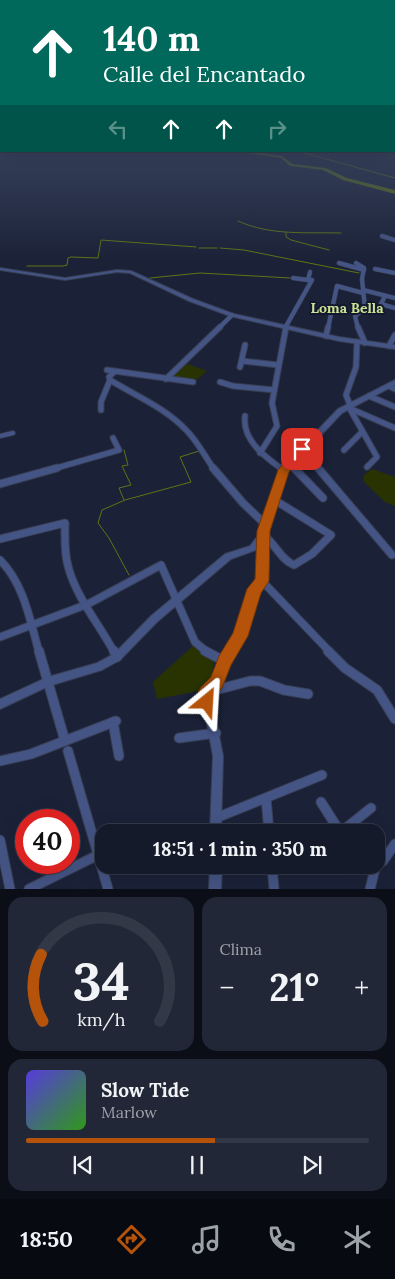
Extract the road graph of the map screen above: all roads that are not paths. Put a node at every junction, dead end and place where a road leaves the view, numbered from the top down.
1 (382, 236) dead end
2 (395, 240) edge
3 (338, 263) dead end
4 (356, 263) dead end
5 (395, 268) edge
6 (0, 269) edge
7 (376, 269) dead end
8 (364, 270) junction
9 (310, 272) dead end
10 (394, 273) edge
11 (293, 278) dead end
12 (308, 280) junction
13 (363, 291) junction
14 (385, 296) junction
15 (395, 298) edge
16 (395, 308) edge
17 (232, 315) junction
18 (286, 327) junction
19 (395, 334) edge
20 (326, 336) junction
21 (357, 342) junction
22 (365, 343) junction
23 (245, 345) dead end
24 (392, 347) edge
25 (242, 361) junction
26 (278, 365) junction
27 (240, 367) dead end
28 (107, 370) dead end
29 (114, 372) junction
30 (110, 378) junction
31 (166, 379) junction
32 (193, 382) dead end
33 (220, 382) dead end
34 (393, 386) edge
35 (274, 390) junction
36 (369, 396) junction
37 (348, 407) junction
38 (395, 407) edge
39 (101, 410) dead end
40 (357, 412) junction
41 (245, 416) dead end
42 (355, 419) junction
43 (395, 428) edge
44 (362, 432) junction
45 (13, 433) dead end
46 (0, 436) edge
47 (113, 438) dead end
48 (302, 449) junction
49 (344, 450) dead end
50 (260, 453) junction
51 (290, 463) junction
52 (367, 467) dead end
53 (284, 470) junction
54 (0, 484) edge
55 (323, 498) dead end
56 (273, 499) junction
57 (266, 525) junction
58 (263, 535) junction
59 (0, 539) edge
60 (392, 555) dead end
61 (0, 560) edge
62 (262, 581) junction
63 (177, 600) junction
64 (88, 604) junction
65 (32, 626) junction
66 (0, 637) edge
67 (117, 657) junction
68 (224, 661) junction
69 (48, 682) junction
70 (206, 692) junction
71 (308, 694) dead end
72 (0, 704) edge
73 (395, 719) edge
74 (216, 733) junction
75 (179, 738) dead end
76 (66, 746) junction
77 (119, 756) dead end
78 (0, 761) edge
79 (322, 776) dead end
80 (266, 798) junction
81 (321, 802) dead end
82 (371, 808) dead end
83 (216, 818) junction
84 (216, 824) edge
85 (268, 824) edge
86 (336, 824) edge
87 (349, 824) edge
88 (0, 840) edge
89 (395, 844) edge
90 (95, 845) edge
91 (95, 856) edge
92 (385, 858) edge
93 (104, 874) edge
94 (216, 874) edge
95 (273, 874) edge
96 (374, 874) edge
97 (10, 889) edge
98 (29, 889) edge
99 (108, 889) edge
100 (215, 889) edge
101 (274, 889) edge
102 (370, 889) edge

1 - 2 street
3 - 8 street
4 - 8 street
5 - 10 street
6 - 17 street
7 - 10 street
8 - 13 street
9 - 12 street
11 - 12 street
12 - 18 street
13 - 14 street
13 - 20 street
13 - 22 street
14 - 15 street
14 - 16 street
17 - 18 street
17 - 31 street
18 - 20 street
18 - 26 street
19 - 24 street
20 - 21 street
21 - 22 street
21 - 37 street
22 - 24 street
23 - 25 street
25 - 26 street
25 - 27 street
26 - 35 street
28 - 29 street
29 - 30 street
29 - 31 street
30 - 39 street
30 - 57 street
31 - 32 street
33 - 35 street
34 - 36 street
35 - 50 street
36 - 37 street
36 - 38 street
37 - 40 street
37 - 42 street
37 - 48 street
40 - 42 street
40 - 43 street
41 - 50 street
42 - 44 street
44 - 49 street
44 - 52 street
45 - 46 street
47 - 54 street
48 - 51 street
48 - 60 street
50 - 53 street
51 - 53 street
51 - 55 street
53 - 56 street
56 - 57 street
56 - 58 street
57 - 58 street
58 - 62 street
58 - 63 street
59 - 64 street
61 - 65 street
62 - 68 street
62 - 73 street
63 - 64 street
63 - 67 street
63 - 68 street
64 - 65 street
64 - 67 street
65 - 66 street
65 - 69 street
67 - 69 street
68 - 70 street
69 - 72 street
69 - 76 street
70 - 71 street
70 - 74 street
74 - 75 street
74 - 83 street
76 - 77 street
76 - 78 street
76 - 90 street
79 - 80 street
80 - 83 street
80 - 85 street
81 - 86 street
82 - 87 street
83 - 84 street
88 - 97 street
89 - 92 street
91 - 98 street
93 - 99 street
94 - 100 street
95 - 101 street
96 - 102 street

